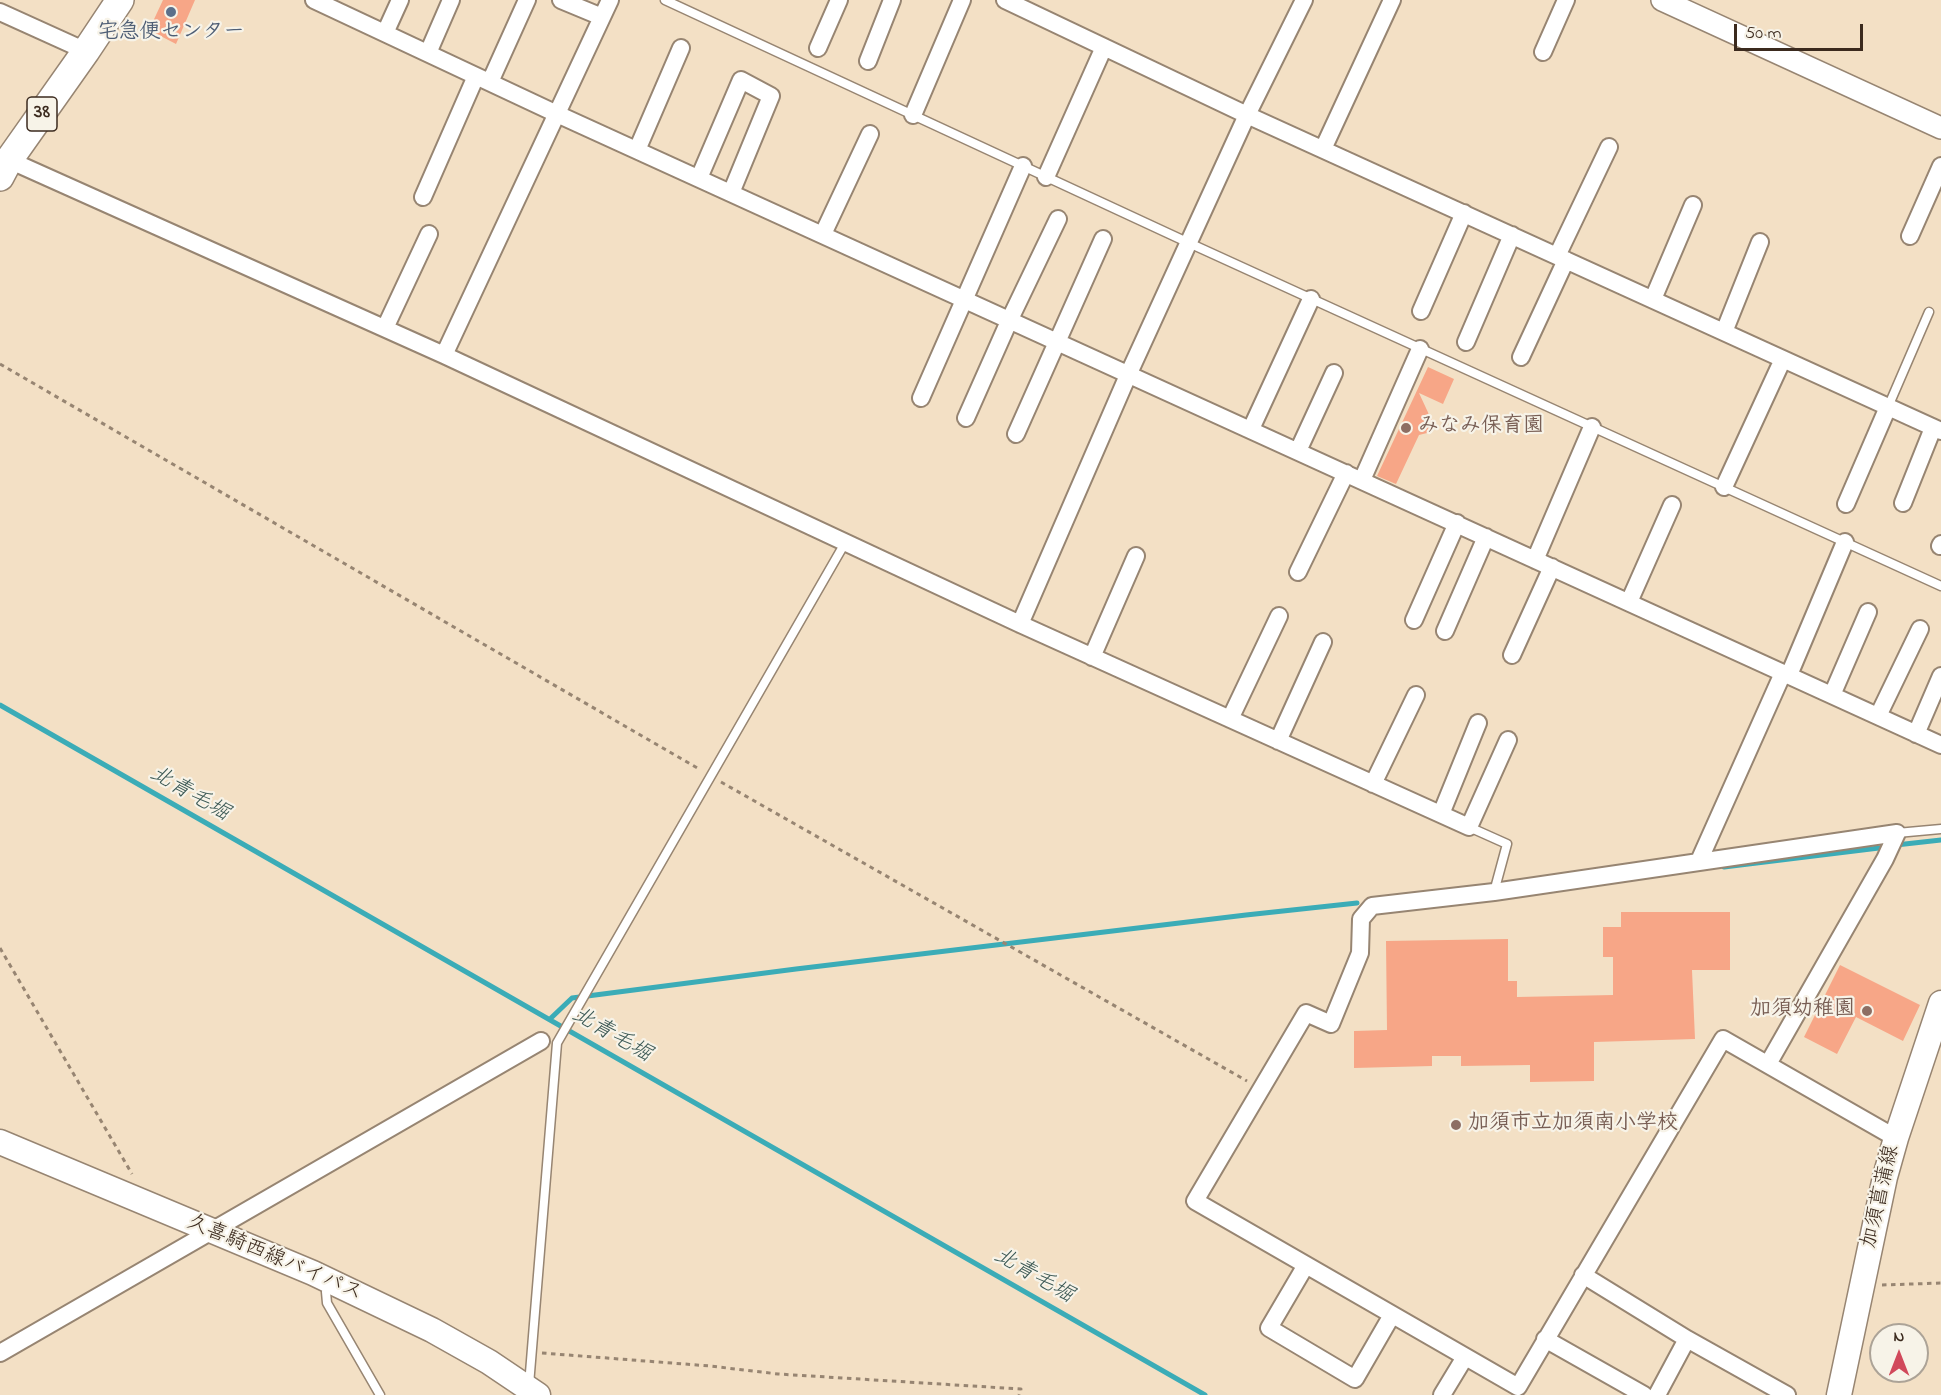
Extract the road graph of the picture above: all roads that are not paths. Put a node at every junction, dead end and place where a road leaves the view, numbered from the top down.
1 (120, 0) edge
2 (314, 0) edge
3 (400, 0) edge
4 (451, 0) edge
5 (527, 0) edge
6 (561, 0) edge
7 (610, 0) edge
8 (665, 0) edge
9 (839, 0) edge
10 (892, 0) edge
11 (962, 0) edge
12 (1007, 0) edge
13 (1304, 0) edge
14 (1392, 0) edge
15 (1566, 0) edge
16 (1662, 0) edge
17 (0, 12) edge
18 (602, 17) junction
19 (385, 33) junction
20 (1104, 47) junction
21 (681, 48) dead end
22 (818, 48) dead end
23 (86, 51) junction
24 (1543, 52) dead end
25 (428, 53) junction
26 (868, 61) dead end
27 (483, 79) junction
28 (557, 114) junction
29 (913, 115) junction
30 (1247, 115) junction
31 (1941, 128) edge
32 (870, 134) dead end
33 (1608, 147) dead end
34 (1323, 149) junction
35 (637, 150) junction
36 (1023, 166) junction
37 (1941, 166) edge
38 (5, 169) edge
39 (1046, 177) junction
40 (699, 178) junction
41 (731, 192) junction
42 (423, 197) dead end
43 (1693, 205) dead end
44 (1464, 213) junction
45 (1058, 219) dead end
46 (429, 234) dead end
47 (823, 234) junction
48 (1512, 235) junction
49 (1910, 236) dead end
50 (1102, 239) dead end
51 (1760, 242) dead end
52 (1189, 243) junction
53 (1562, 258) junction
54 (964, 299) junction
55 (1311, 299) junction
56 (1653, 299) junction
57 (1421, 311) dead end
58 (1929, 312) dead end
59 (1010, 319) junction
60 (385, 328) junction
61 (1724, 332) junction
62 (1058, 341) junction
63 (1466, 342) dead end
64 (1420, 349) junction
65 (444, 354) junction
66 (1521, 357) dead end
67 (1783, 359) junction
68 (1334, 373) dead end
69 (1129, 374) junction
70 (921, 398) dead end
71 (1888, 407) junction
72 (966, 418) dead end
73 (1592, 427) junction
74 (1251, 429) junction
75 (1937, 429) edge
76 (1016, 434) dead end
77 (1298, 451) junction
78 (1346, 473) junction
79 (1362, 480) junction
80 (1724, 487) junction
81 (1903, 503) dead end
82 (1846, 504) dead end
83 (1672, 505) dead end
84 (1457, 523) junction
85 (1486, 537) junction
86 (1845, 542) junction
87 (845, 543) junction
88 (1136, 556) dead end
89 (1535, 560) junction
90 (1552, 567) junction
91 (1298, 572) dead end
92 (1941, 586) edge
93 (1629, 602) junction
94 (1868, 612) dead end
95 (1279, 616) dead end
96 (1414, 620) dead end
97 (1020, 624) junction
98 (1920, 629) dead end
99 (1445, 631) dead end
100 (1323, 642) dead end
101 (1512, 655) dead end
102 (1092, 657) junction
103 (1786, 674) junction
104 (1941, 676) edge
105 (1416, 695) dead end
106 (1832, 695) junction
107 (1878, 716) junction
108 (1230, 720) junction
109 (1478, 723) dead end
110 (1916, 734) junction
111 (1508, 740) dead end
112 (1278, 741) junction
113 (1941, 745) edge
114 (1373, 784) junction
115 (1441, 814) junction
116 (1469, 827) junction
117 (1941, 829) edge
118 (1897, 833) junction
119 (1699, 861) junction
120 (1494, 891) junction
121 (1941, 1003) edge
122 (553, 1041) junction
123 (1768, 1064) junction
124 (1896, 1137) junction
125 (0, 1142) edge
126 (210, 1231) junction
127 (1306, 1265) junction
128 (1583, 1275) junction
129 (330, 1282) junction
130 (1392, 1315) junction
131 (1545, 1339) junction
132 (1687, 1339) junction
133 (0, 1353) edge
134 (1464, 1357) junction
135 (532, 1393) edge
136 (380, 1395) edge
137 (1442, 1395) edge
138 (1644, 1395) edge
139 (1658, 1395) edge
140 (1787, 1395) edge
141 (1839, 1395) edge

1 - 23 main road, 38
2 - 19 street
3 - 19 street
4 - 25 street
5 - 27 street
6 - 18 street
7 - 18 street
8 - 29 lane
9 - 22 street
10 - 26 street
11 - 29 street
12 - 20 street
13 - 30 street
14 - 34 street
15 - 24 street
16 - 31 street
17 - 23 street
18 - 28 street
19 - 25 street
20 - 30 street
20 - 39 street
21 - 35 street
23 - 38 main road, 38
25 - 27 street
27 - 28 street
27 - 42 street
28 - 35 street
28 - 65 street
29 - 36 lane
30 - 34 street
30 - 52 street
32 - 47 street
33 - 53 street
34 - 44 street
35 - 40 street
36 - 39 lane
36 - 54 street
37 - 49 street
38 - 60 street
39 - 52 lane
40 - 41 street
40 - 41 street
41 - 47 street
43 - 56 street
44 - 48 street
44 - 57 street
45 - 59 street
46 - 60 street
47 - 54 street
48 - 53 street
48 - 63 street
50 - 62 street
51 - 61 street
52 - 55 lane
52 - 69 street
53 - 56 street
53 - 66 street
54 - 59 street
54 - 70 street
55 - 64 lane
55 - 74 street
56 - 61 street
58 - 71 lane
59 - 62 street
59 - 72 street
60 - 65 street
61 - 67 street
62 - 69 street
62 - 76 street
64 - 73 lane
64 - 79 street
65 - 87 street
67 - 71 street
67 - 80 street
68 - 77 street
69 - 74 street
69 - 97 street
71 - 75 street
71 - 82 street
73 - 80 lane
73 - 89 street
74 - 77 street
75 - 81 street
77 - 78 street
78 - 79 street
78 - 91 street
79 - 84 street
80 - 86 lane
83 - 93 street
84 - 85 street
84 - 96 street
85 - 89 street
85 - 99 street
86 - 92 lane
86 - 103 street
87 - 97 street
87 - 122 lane
88 - 102 street
89 - 90 street
90 - 93 street
90 - 101 street
93 - 103 street
94 - 106 street
95 - 108 street
97 - 102 street
98 - 107 street
100 - 112 street
102 - 108 street
103 - 106 street
103 - 119 street
104 - 110 street
105 - 114 street
106 - 107 street
107 - 110 street
108 - 112 street
109 - 115 street
110 - 113 street
111 - 116 street
112 - 114 street
114 - 115 street
115 - 116 street
116 - 120 lane
117 - 118 lane
118 - 119 street
118 - 123 street
119 - 120 street
120 - 127 street
121 - 124 main road, 加須菖蒲線
122 - 126 street
122 - 135 lane
123 - 124 street
123 - 128 street
124 - 141 main road, 加須菖蒲線
125 - 126 main road, 久喜騎西線バイパス
126 - 129 main road, 久喜騎西線バイパス
126 - 133 street
127 - 130 street
127 - 130 street
128 - 131 street
128 - 132 street
129 - 135 main road, 久喜騎西線バイパス
129 - 136 lane
130 - 134 street
131 - 134 street
131 - 138 street
132 - 139 street
132 - 140 street
134 - 137 street

